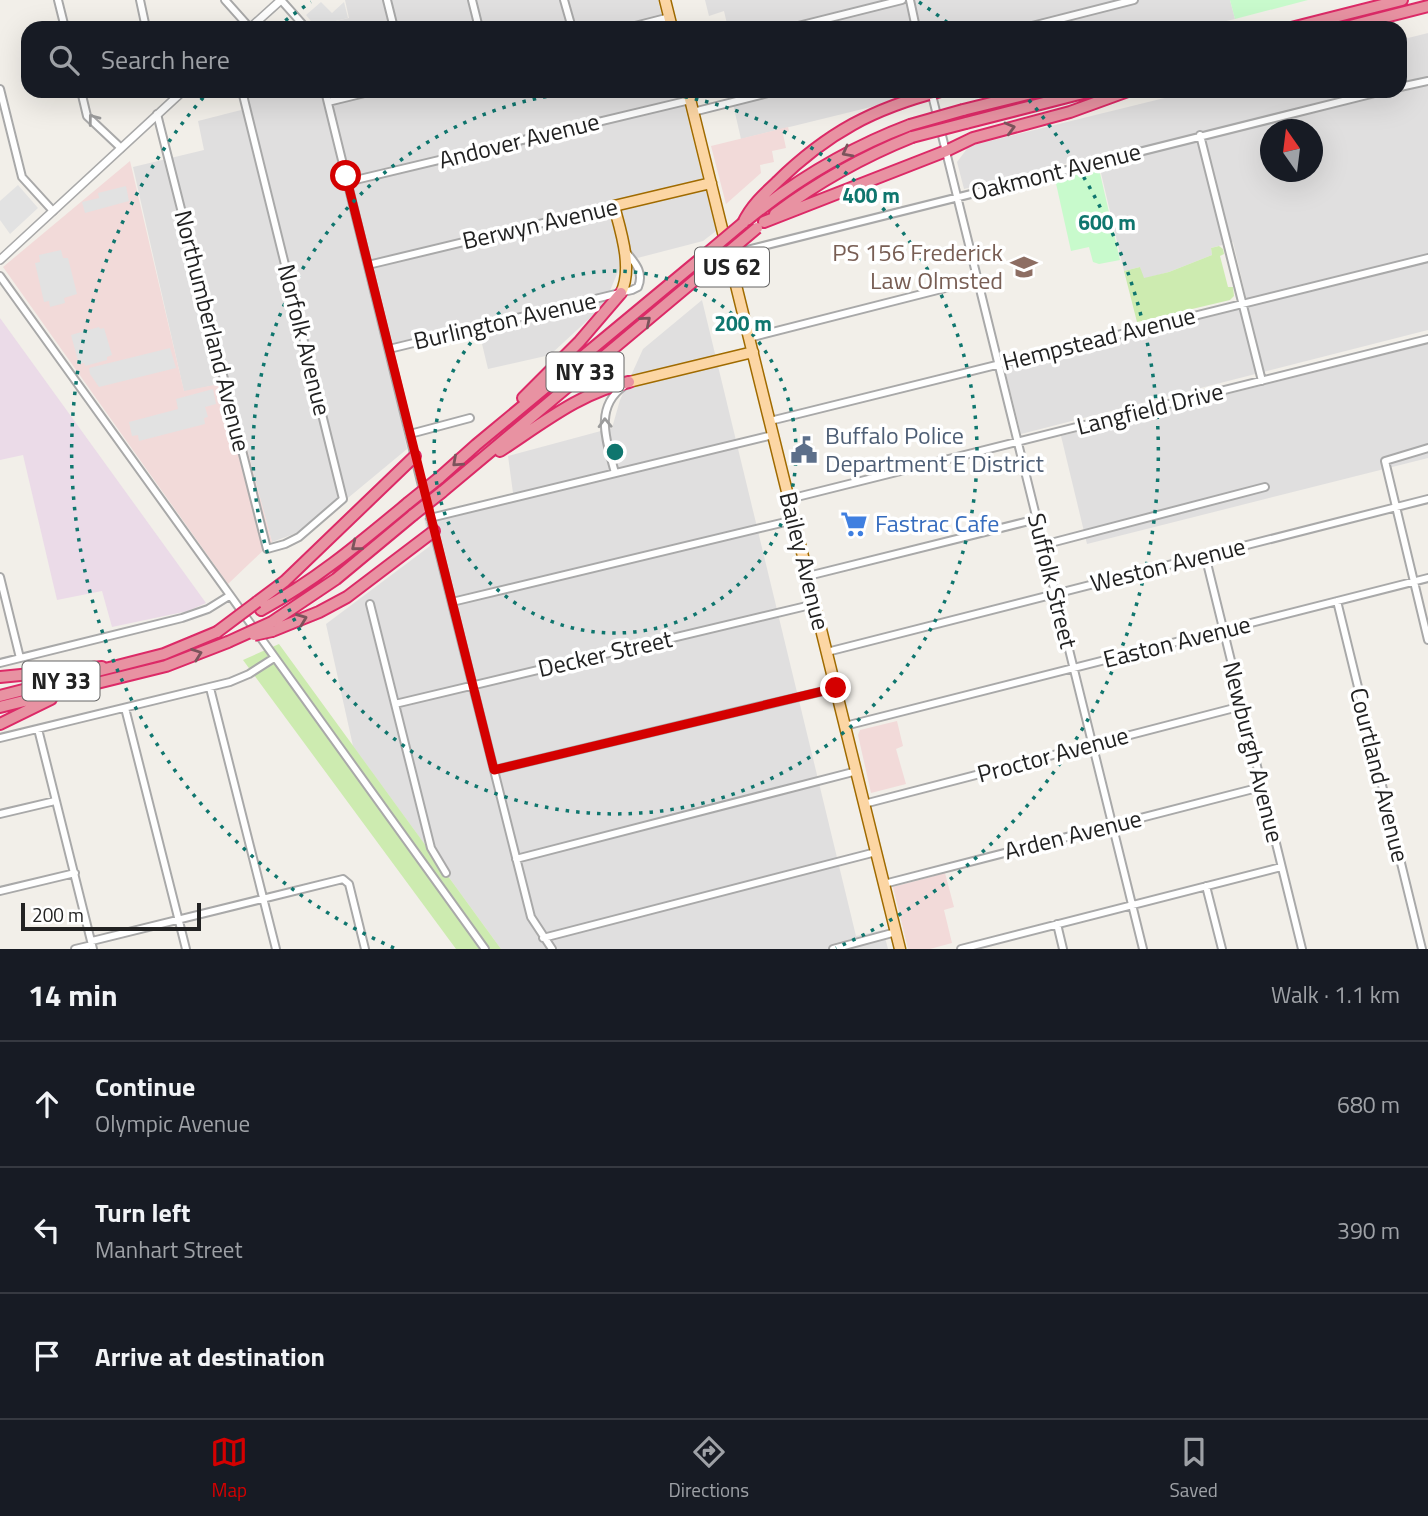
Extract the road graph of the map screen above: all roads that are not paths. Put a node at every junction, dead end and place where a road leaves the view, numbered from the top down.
1 (58, 0) edge
2 (140, 0) edge
3 (225, 0) edge
4 (281, 0) edge
5 (387, 0) edge
6 (472, 0) edge
7 (564, 0) edge
8 (666, 0) edge
9 (902, 0) edge
10 (910, 0) edge
11 (1134, 0) edge
12 (1402, 0) edge
13 (1428, 6) edge
14 (63, 21) edge
15 (144, 21) edge
16 (244, 21) edge
17 (258, 21) edge
18 (300, 21) edge
19 (392, 21) edge
20 (477, 21) edge
21 (570, 21) edge
22 (671, 21) edge
23 (818, 21) edge
24 (914, 21) edge
25 (1052, 21) edge
26 (1319, 21) edge
27 (1369, 21) edge
28 (1428, 80) edge
29 (1407, 85) edge
30 (0, 89) edge
31 (83, 98) edge
32 (175, 98) edge
33 (244, 98) edge
34 (327, 98) edge
35 (344, 98) edge
36 (677, 98) edge
37 (690, 98) edge
38 (747, 98) edge
39 (917, 98) edge
40 (936, 98) edge
41 (1012, 98) edge
42 (1064, 98) edge
43 (1109, 98) edge
44 (1354, 98) edge
45 (328, 102) junction
46 (693, 111) junction
47 (157, 114) junction
48 (1200, 135) junction
49 (121, 148) junction
50 (946, 151) junction
51 (347, 182) junction
52 (711, 183) junction
53 (958, 197) junction
54 (614, 206) junction
55 (53, 211) junction
56 (753, 211) junction
57 (760, 225) junction
58 (729, 254) junction
59 (1428, 258) edge
60 (0, 260) edge
61 (368, 265) junction
62 (0, 276) edge
63 (977, 280) junction
64 (621, 293) junction
65 (1244, 304) junction
66 (749, 338) junction
67 (1428, 339) edge
68 (389, 349) junction
69 (753, 352) junction
70 (998, 363) junction
71 (1262, 381) junction
72 (629, 382) junction
73 (470, 418) dead end
74 (770, 421) junction
75 (410, 434) junction
76 (773, 435) junction
77 (1018, 442) junction
78 (476, 444) junction
79 (1428, 448) edge
80 (415, 456) junction
81 (615, 473) junction
82 (463, 475) junction
83 (1265, 488) dead end
84 (789, 499) junction
85 (1428, 499) edge
86 (1395, 507) junction
87 (430, 518) junction
88 (1037, 519) junction
89 (794, 520) junction
90 (434, 531) junction
91 (1043, 545) junction
92 (267, 549) joint
93 (1205, 555) junction
94 (808, 576) junction
95 (0, 578) edge
96 (1428, 579) edge
97 (1413, 582) junction
98 (1, 586) edge
99 (1055, 593) junction
100 (229, 596) junction
101 (1337, 601) junction
102 (452, 602) junction
103 (370, 604) dead end
104 (815, 604) junction
105 (259, 606) junction
106 (272, 626) junction
107 (1223, 631) junction
108 (1428, 640) edge
109 (827, 652) junction
110 (20, 658) junction
111 (274, 658) junction
112 (0, 663) edge
113 (122, 667) junction
114 (1074, 668) junction
115 (0, 677) edge
116 (473, 686) junction
117 (210, 688) junction
118 (836, 688) junction
119 (65, 692) junction
120 (0, 696) edge
121 (395, 704) junction
122 (1242, 706) junction
123 (0, 707) edge
124 (125, 708) junction
125 (0, 724) edge
126 (845, 726) junction
127 (38, 729) junction
128 (0, 738) edge
129 (1093, 745) junction
130 (494, 770) junction
131 (856, 771) junction
132 (1261, 786) junction
133 (55, 801) junction
134 (864, 804) junction
135 (0, 814) edge
136 (1112, 825) junction
137 (876, 852) junction
138 (516, 859) junction
139 (1281, 867) junction
140 (75, 873) junction
141 (446, 873) dead end
142 (884, 884) junction
143 (1206, 886) junction
144 (0, 891) edge
145 (263, 899) junction
146 (1132, 905) junction
147 (179, 920) junction
148 (1057, 924) junction
149 (896, 932) junction
150 (543, 938) junction
151 (92, 945) edge
152 (982, 946) edge
153 (75, 949) edge
154 (186, 949) edge
155 (276, 949) edge
156 (365, 949) edge
157 (485, 949) edge
158 (552, 949) edge
159 (833, 949) edge
160 (900, 949) edge
161 (961, 949) edge
162 (1063, 949) edge
163 (1143, 949) edge
164 (1222, 949) edge
165 (1302, 949) edge
166 (1422, 949) edge

1 - 14 street
2 - 15 street
3 - 16 street
4 - 17 street
4 - 18 street
5 - 19 street
6 - 20 street
7 - 21 street
8 - 22 main road
9 - 23 street
10 - 24 street
11 - 25 street
12 - 26 highway
13 - 27 highway
28 - 29 street
30 - 55 street
49 -> 31 street
32 - 47 street
33 - 92 street, Norfolk Avenue
34 - 45 street
35 - 45 street
36 - 51 street, Andover Avenue
37 - 46 main road, Bailey Avenue / US 62
38 - 46 street
39 - 56 highway
40 - 50 street, Suffolk Street
41 -> 56 highway, bridge
42 - 57 highway, NY 33, bridge
50 -> 43 highway
44 - 48 street, Oakmont Avenue
45 - 51 street
46 - 52 main road, Bailey Avenue / US 62
47 - 49 street
47 - 92 street, Northumberland Avenue
48 - 53 street, Oakmont Avenue
48 - 65 street
49 - 55 street
50 - 53 street, Suffolk Street
50 - 57 highway
51 - 61 street
52 - 54 main road, Berwyn Avenue
52 - 58 main road, Bailey Avenue / US 62
53 - 58 street, Oakmont Avenue
53 - 63 street, Suffolk Street
54 - 61 street, Berwyn Avenue
54 - 64 main road, Burlington Avenue
55 - 60 street
56 - 78 highway, NY 33, bridge
82 -> 57 highway, NY 33, bridge
58 - 66 main road, Bailey Avenue / US 62
59 - 65 street, Hempstead Avenue
61 - 68 street
62 - 100 street
63 - 66 street
63 - 70 street, Suffolk Street
64 - 68 street, Burlington Avenue
64 - 78 highway
65 - 70 street, Hempstead Avenue
65 - 71 street
66 - 69 main road, Bailey Avenue / US 62
67 - 71 street, Langfield Drive
68 - 75 street
69 - 72 main road
69 - 74 main road, Bailey Avenue / US 62
70 - 74 street, Hempstead Avenue
70 - 77 street, Suffolk Street
71 - 77 street, Langfield Drive
81 -> 72 street
72 - 82 highway
73 - 75 street
74 - 76 main road, Bailey Avenue / US 62
75 - 80 street
76 - 81 street
76 - 84 main road, Bailey Avenue / US 62
77 - 84 street, Langfield Drive
77 - 88 street, Suffolk Street
78 -> 105 highway, NY 33, bridge
79 - 86 street
80 - 87 street
80 - 105 highway
81 - 87 street
82 - 106 highway, NY 33, bridge
83 - 91 street
84 - 89 main road, Bailey Avenue / US 62
85 - 86 street, Weston Avenue
86 - 93 street, Weston Avenue
86 - 97 street
87 - 90 street
88 - 91 street, Suffolk Street
88 - 94 street
89 - 94 main road, Bailey Avenue / US 62
89 - 102 street
90 - 102 street
106 -> 90 highway
91 - 99 street, Suffolk Street
93 - 99 street, Weston Avenue
93 - 107 street, Newburgh Avenue
94 - 104 main road, Bailey Avenue / US 62
95 - 98 street
96 - 97 street, Easton Avenue
97 - 101 street, Easton Avenue
97 - 108 street
98 - 110 street
99 - 109 street, Weston Avenue
99 - 114 street, Suffolk Street
100 - 110 street
100 - 111 street
101 - 107 street, Easton Avenue
101 - 166 street, Courtland Avenue
102 - 116 street
103 - 121 street
104 - 109 main road, Bailey Avenue / US 62
104 - 116 street, Decker Street
105 - 113 highway, NY 33, bridge
119 -> 106 highway, NY 33, bridge
107 - 114 street, Easton Avenue
107 - 122 street, Newburgh Avenue
109 - 118 main road, Bailey Avenue / US 62
110 - 112 street
111 - 117 street
111 - 157 street
113 - 115 highway
113 - 120 highway, NY 33
114 - 126 street, Easton Avenue
114 - 129 street, Suffolk Street
116 - 121 street, Decker Street
116 - 130 street
117 - 124 street
117 - 145 street
118 - 126 main road, Bailey Avenue / US 62
118 - 130 street
119 - 123 highway, NY 33
119 - 125 highway
121 - 141 street
122 - 129 street, Proctor Avenue
122 - 132 street, Newburgh Avenue
124 - 127 street
124 - 147 street
126 - 131 main road, Bailey Avenue / US 62
127 - 128 street
127 - 133 street
129 - 134 street, Proctor Avenue
129 - 136 street, Suffolk Street
130 - 138 street
131 - 134 main road, Bailey Avenue / US 62
131 - 138 street
132 - 136 street, Arden Avenue
132 - 139 street, Newburgh Avenue
133 - 135 street
133 - 140 street
134 - 137 main road, Bailey Avenue / US 62
136 - 142 street, Arden Avenue
136 - 146 street, Suffolk Street
137 - 142 main road, Bailey Avenue / US 62
137 - 150 street
138 - 150 street
139 - 143 street
139 - 165 street, Newburgh Avenue
140 - 144 street
140 - 151 street
142 - 149 main road, Bailey Avenue / US 62
143 - 146 street
143 - 164 street
145 - 147 street
145 - 155 street
145 - 156 street
146 - 148 street
146 - 163 street, Suffolk Street
147 - 151 street
147 - 154 street
148 - 152 street
148 - 162 street
149 - 159 street
149 - 160 main road, Bailey Avenue / US 62
150 - 158 street
151 - 153 street
152 - 161 street

